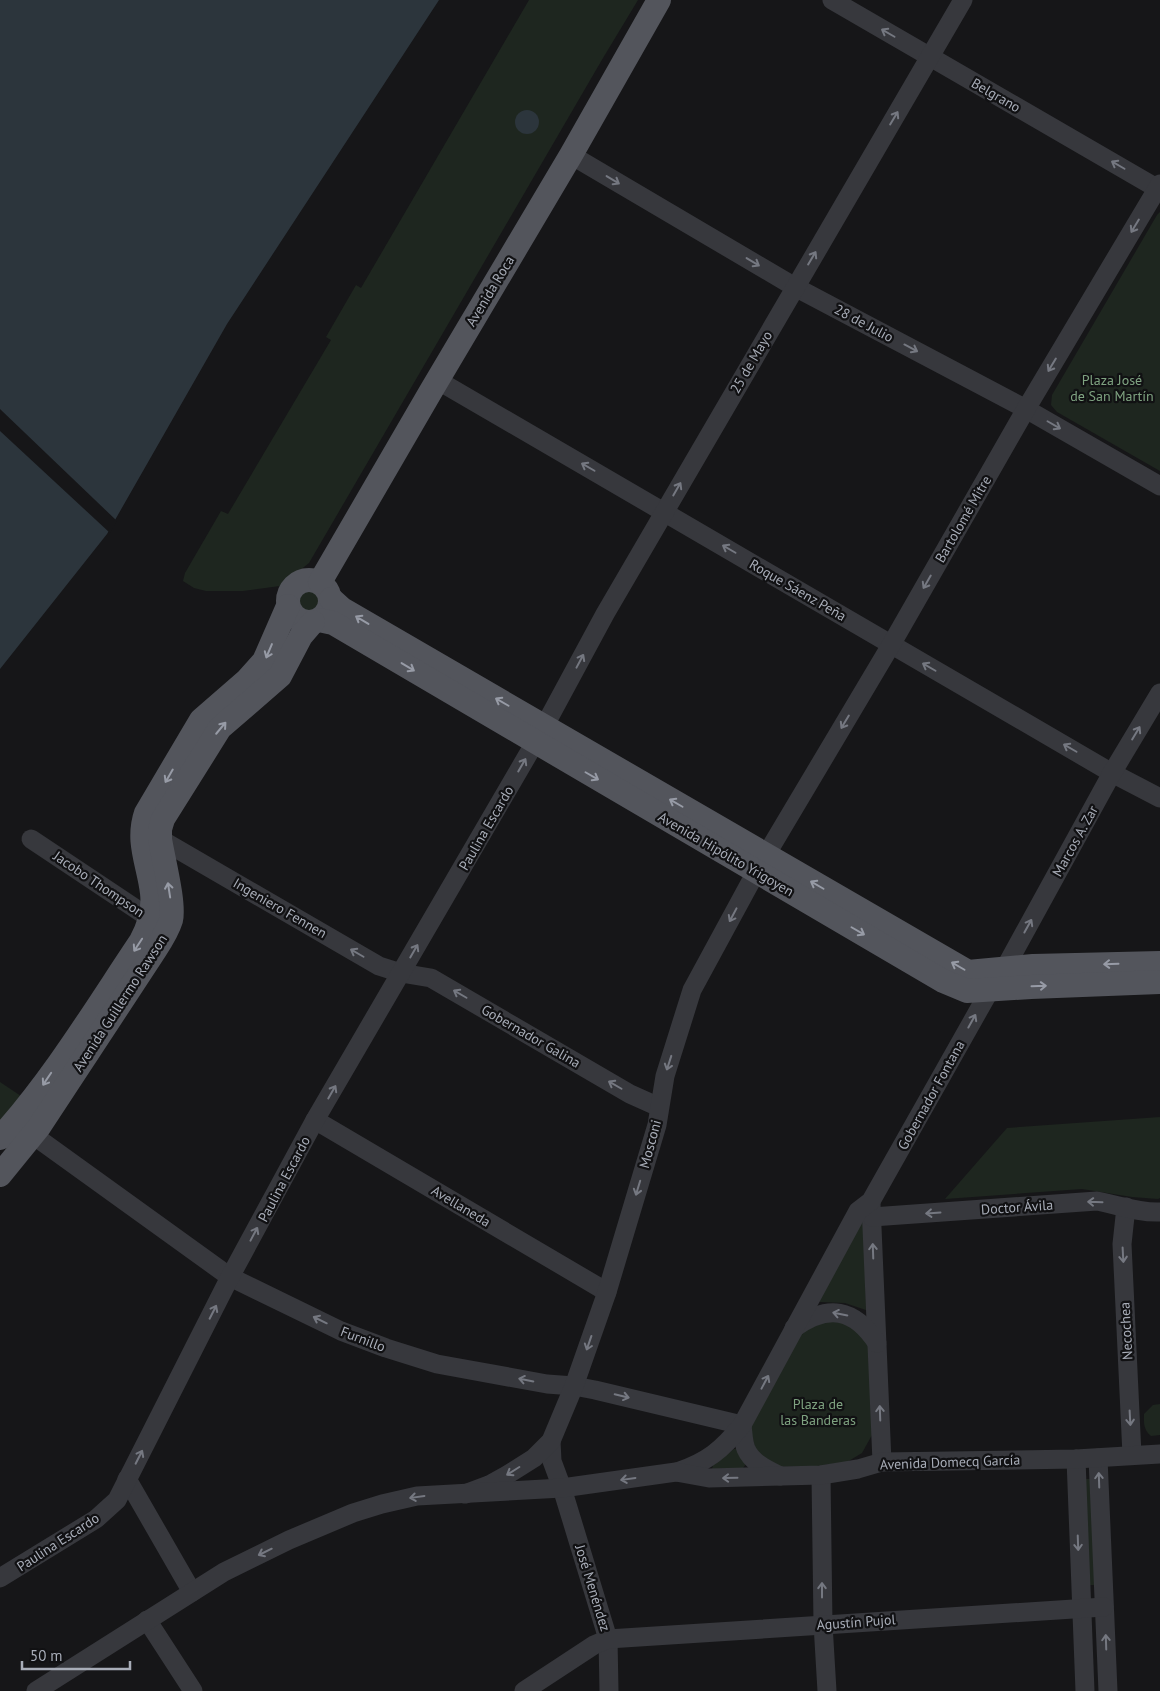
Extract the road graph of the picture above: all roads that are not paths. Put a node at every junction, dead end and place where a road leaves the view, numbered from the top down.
1 (659, 0) edge
2 (832, 0) edge
3 (963, 0) edge
4 (930, 57) junction
5 (571, 155) junction
6 (1159, 187) edge
7 (795, 287) junction
8 (437, 380) junction
9 (1026, 409) junction
10 (1160, 486) edge
11 (664, 512) junction
12 (326, 591) junction
13 (288, 606) junction
14 (316, 621) junction
15 (891, 645) junction
16 (1160, 693) edge
17 (540, 735) junction
18 (1112, 773) junction
19 (1160, 798) edge
20 (31, 839) dead end
21 (160, 839) junction
22 (761, 864) junction
23 (159, 924) junction
24 (1160, 962) edge
25 (1005, 968) junction
26 (401, 973) junction
27 (1160, 982) edge
28 (990, 990) junction
29 (659, 1107) junction
30 (316, 1120) junction
31 (33, 1135) junction
32 (0, 1138) edge
33 (0, 1175) edge
34 (1126, 1207) junction
35 (872, 1209) junction
36 (1160, 1212) edge
37 (230, 1277) junction
38 (607, 1292) junction
39 (794, 1328) junction
40 (877, 1343) junction
41 (574, 1386) junction
42 (742, 1425) junction
43 (551, 1441) junction
44 (1160, 1454) edge
45 (1132, 1455) junction
46 (1098, 1458) junction
47 (1076, 1459) junction
48 (882, 1462) junction
49 (676, 1472) junction
50 (822, 1475) junction
51 (782, 1477) junction
52 (127, 1479) junction
53 (562, 1488) junction
54 (465, 1494) junction
55 (0, 1578) edge
56 (192, 1592) junction
57 (1104, 1607) junction
58 (1080, 1608) junction
59 (147, 1620) junction
60 (823, 1624) junction
61 (608, 1639) junction
62 (36, 1691) edge
63 (192, 1691) edge
64 (524, 1691) edge
65 (609, 1691) edge
66 (827, 1691) edge
67 (1085, 1691) edge
68 (1108, 1691) edge

1 - 5 main road, Avenida Roca
4 -> 2 street, Belgrano
3 - 4 street, 25 de Mayo
6 -> 4 street, Belgrano
7 -> 4 street, 25 de Mayo
5 -> 7 street, 28 de Julio
5 - 8 main road, Avenida Roca
6 -> 9 street, Bartolomé Mitre
7 -> 9 street, 28 de Julio
11 -> 7 street, 25 de Mayo
11 -> 8 street, Roque Sáenz Peña
8 - 12 main road, Avenida Roca
9 -> 10 street, 28 de Julio
9 -> 15 street, Bartolomé Mitre
15 -> 11 street, Roque Sáenz Peña
17 -> 11 street, 25 de Mayo
12 - 13 main road
12 - 14 main road, Avenida Roca
17 -> 12 main road, Avenida Hipólito Yrigoyen
13 - 14 main road
13 -> 23 main road, Avenida Guillermo Rawson
14 -> 17 main road, Avenida Hipólito Yrigoyen
21 -> 14 main road, Avenida Guillermo Rawson
18 -> 15 street, Roque Sáenz Peña
15 -> 22 street, Bartolomé Mitre
18 -> 16 street, Marcos A. Zar
17 - 22 main road, Avenida Hipólito Yrigoyen
26 -> 17 street, Paulina Escardo
18 - 19 street, Roque Sáenz Peña
25 -> 18 street, Marcos A. Zar
20 - 23 street, Jacobo Thompson
23 -> 21 main road, Avenida Guillermo Rawson
26 -> 21 street, Ingeniero Fennen
25 -> 22 main road, Avenida Hipólito Yrigoyen
22 -> 28 main road, Avenida Hipólito Yrigoyen
22 -> 29 street, Mosconi
23 - 31 main road, Avenida Guillermo Rawson
23 -> 32 main road, Avenida Guillermo Rawson
24 -> 25 main road, Avenida Hipólito Yrigoyen
25 - 28 street, Marcos A. Zar
29 -> 26 street, Gobernador Galina
30 -> 26 street, Paulina Escardo
28 -> 27 main road, Avenida Hipólito Yrigoyen
35 -> 28 street, Gobernador Fontana
29 -> 38 street, Mosconi
37 -> 30 street, Paulina Escardo
30 - 38 street, Avellaneda
31 - 33 main road, Avenida Guillermo Rawson
31 - 37 street, Furnillo
34 -> 35 street, Doctor Ávila
34 - 36 street, Doctor Ávila
34 -> 45 street, Necochea
35 - 39 street, Gobernador Fontana
40 -> 35 street
41 -> 37 street, Furnillo
52 -> 37 street, Paulina Escardo
38 -> 41 street, Mosconi
40 -> 39 street
42 -> 39 street, Gobernador Fontana
48 -> 40 street
41 -> 42 street, Furnillo
41 - 43 street, Mosconi
42 - 49 street, Gobernador Fontana
42 - 51 street
43 - 53 street, Mosconi
43 -> 54 street, Mosconi
44 - 45 street, Avenida Domecq García
45 - 46 street, Avenida Domecq García
46 - 47 street, Avenida Domecq García
57 -> 46 street
47 - 48 street, Avenida Domecq García
47 -> 58 street
48 - 50 street, Avenida Domecq García
51 -> 49 street, Avenida Domecq García
49 -> 53 street, Avenida Domecq García
50 - 51 street, Avenida Domecq García
60 -> 50 street
52 - 55 street, Paulina Escardo
52 - 56 street
53 - 54 street, Avenida Domecq García
53 - 61 street, José Menéndez
54 -> 56 street, Avenida Domecq García
56 - 59 street, Avenida Domecq García
57 - 58 street, Agustín Pujol
68 -> 57 street
58 - 60 street, Agustín Pujol
58 - 67 street
59 - 62 street, Avenida Domecq García
59 - 63 street
60 - 61 street, Agustín Pujol
60 - 66 street
61 - 64 street
61 - 65 street, José Menéndez

